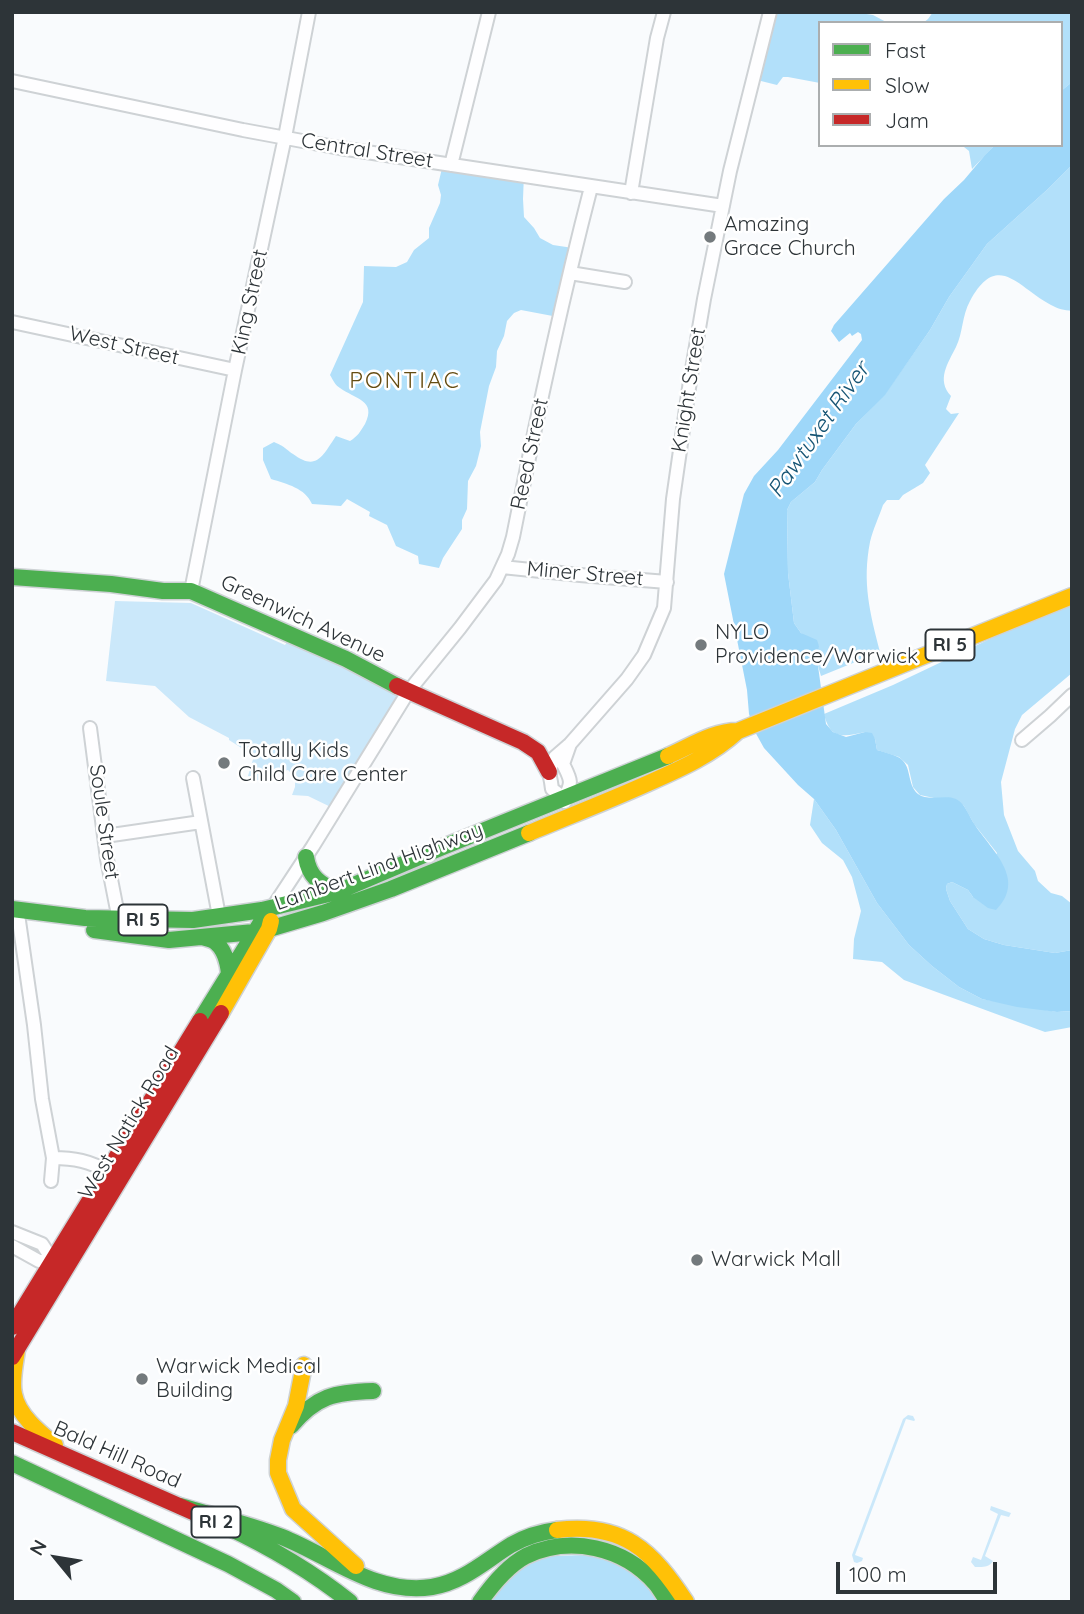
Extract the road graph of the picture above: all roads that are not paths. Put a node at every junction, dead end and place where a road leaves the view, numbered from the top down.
1 (309, 12) edge
2 (489, 12) edge
3 (664, 12) edge
4 (770, 12) edge
5 (12, 81) edge
6 (285, 137) junction
7 (451, 165) junction
8 (591, 187) junction
9 (631, 193) junction
10 (723, 206) junction
11 (570, 273) junction
12 (625, 282) dead end
13 (12, 322) edge
14 (235, 370) junction
15 (502, 566) junction
16 (12, 577) edge
17 (667, 582) junction
18 (191, 591) junction
19 (1072, 596) edge
20 (408, 692) junction
21 (1072, 695) edge
22 (90, 728) dead end
23 (738, 731) junction
24 (1022, 740) dead end
25 (570, 744) junction
26 (549, 772) junction
27 (193, 778) dead end
28 (564, 798) junction
29 (568, 816) junction
30 (201, 822) junction
31 (105, 836) junction
32 (306, 857) junction
33 (337, 892) junction
34 (273, 907) junction
35 (12, 909) edge
36 (118, 915) dead end
37 (219, 916) junction
38 (262, 930) junction
39 (202, 937) junction
40 (229, 974) junction
41 (53, 1157) junction
42 (108, 1172) junction
43 (51, 1181) dead end
44 (12, 1233) edge
45 (12, 1246) edge
46 (60, 1265) junction
47 (14, 1323) edge
48 (15, 1354) edge
49 (304, 1364) dead end
50 (373, 1391) dead end
51 (12, 1432) edge
52 (282, 1440) junction
53 (72, 1459) junction
54 (12, 1464) edge
55 (180, 1506) junction
56 (371, 1578) junction
57 (293, 1602) edge
58 (350, 1602) edge
59 (480, 1602) edge
60 (668, 1602) edge
61 (686, 1602) edge

1 - 6 street, King Street
2 - 7 street
3 - 9 street
4 - 10 street, Knight Street
5 - 6 street, Central Street
6 - 7 street, Central Street
6 - 14 street, King Street
7 - 8 street, Central Street
8 - 9 street, Central Street
8 - 11 street, Reed Street
9 - 10 street, Central Street
10 - 17 street, Knight Street
11 - 12 street
11 - 15 street, Reed Street
13 - 14 street, West Street
14 - 18 street, King Street
15 - 17 street, Miner Street
15 - 20 street, Reed Street
16 - 18 main road, Greenwich Avenue
17 - 25 street, Knight Street
18 - 20 main road, Greenwich Avenue
19 - 23 main road, Lambert Lind Highway / RI 5
20 - 26 main road, Greenwich Avenue
20 - 32 street, West Natick Road
21 - 24 street
22 - 31 street, Soule Street
23 - 28 main road, Lambert Lind Highway / RI 5
23 - 29 main road, Lambert Lind Highway / RI 5
25 - 26 street, Knight Street
25 - 28 street
26 - 28 street
27 - 30 street
28 - 29 street
28 - 33 main road, Lambert Lind Highway / RI 5
29 - 38 main road, Lambert Lind Highway / RI 5
30 - 31 street
30 - 37 street
31 - 36 street, Soule Street
32 - 33 main road
32 - 34 street, West Natick Road
33 - 34 main road, Lambert Lind Highway / RI 5
34 - 37 main road, Lambert Lind Highway / RI 5
34 - 38 main road, West Natick Road
35 - 37 main road, Lambert Lind Highway / RI 5
35 - 39 main road, Lambert Lind Highway / RI 5
35 - 41 street
38 - 39 main road, Lambert Lind Highway / RI 5
38 - 40 main road, West Natick Road
38 - 46 main road, West Natick Road
39 - 40 main road
40 - 42 main road, West Natick Road
41 - 42 street
41 - 43 street
42 - 46 main road, West Natick Road
44 - 46 street
45 - 46 street
46 - 47 main road, West Natick Road
46 - 48 main road, West Natick Road
48 - 53 main road
49 - 52 main road
50 - 52 main road
51 - 53 main road, Bald Hill Road / RI 2
52 - 56 main road
53 - 55 main road, Bald Hill Road / RI 2
54 - 57 main road, RI 2
55 - 56 main road
55 - 58 main road, Bald Hill Road / RI 2
56 - 61 main road
59 - 60 main road

